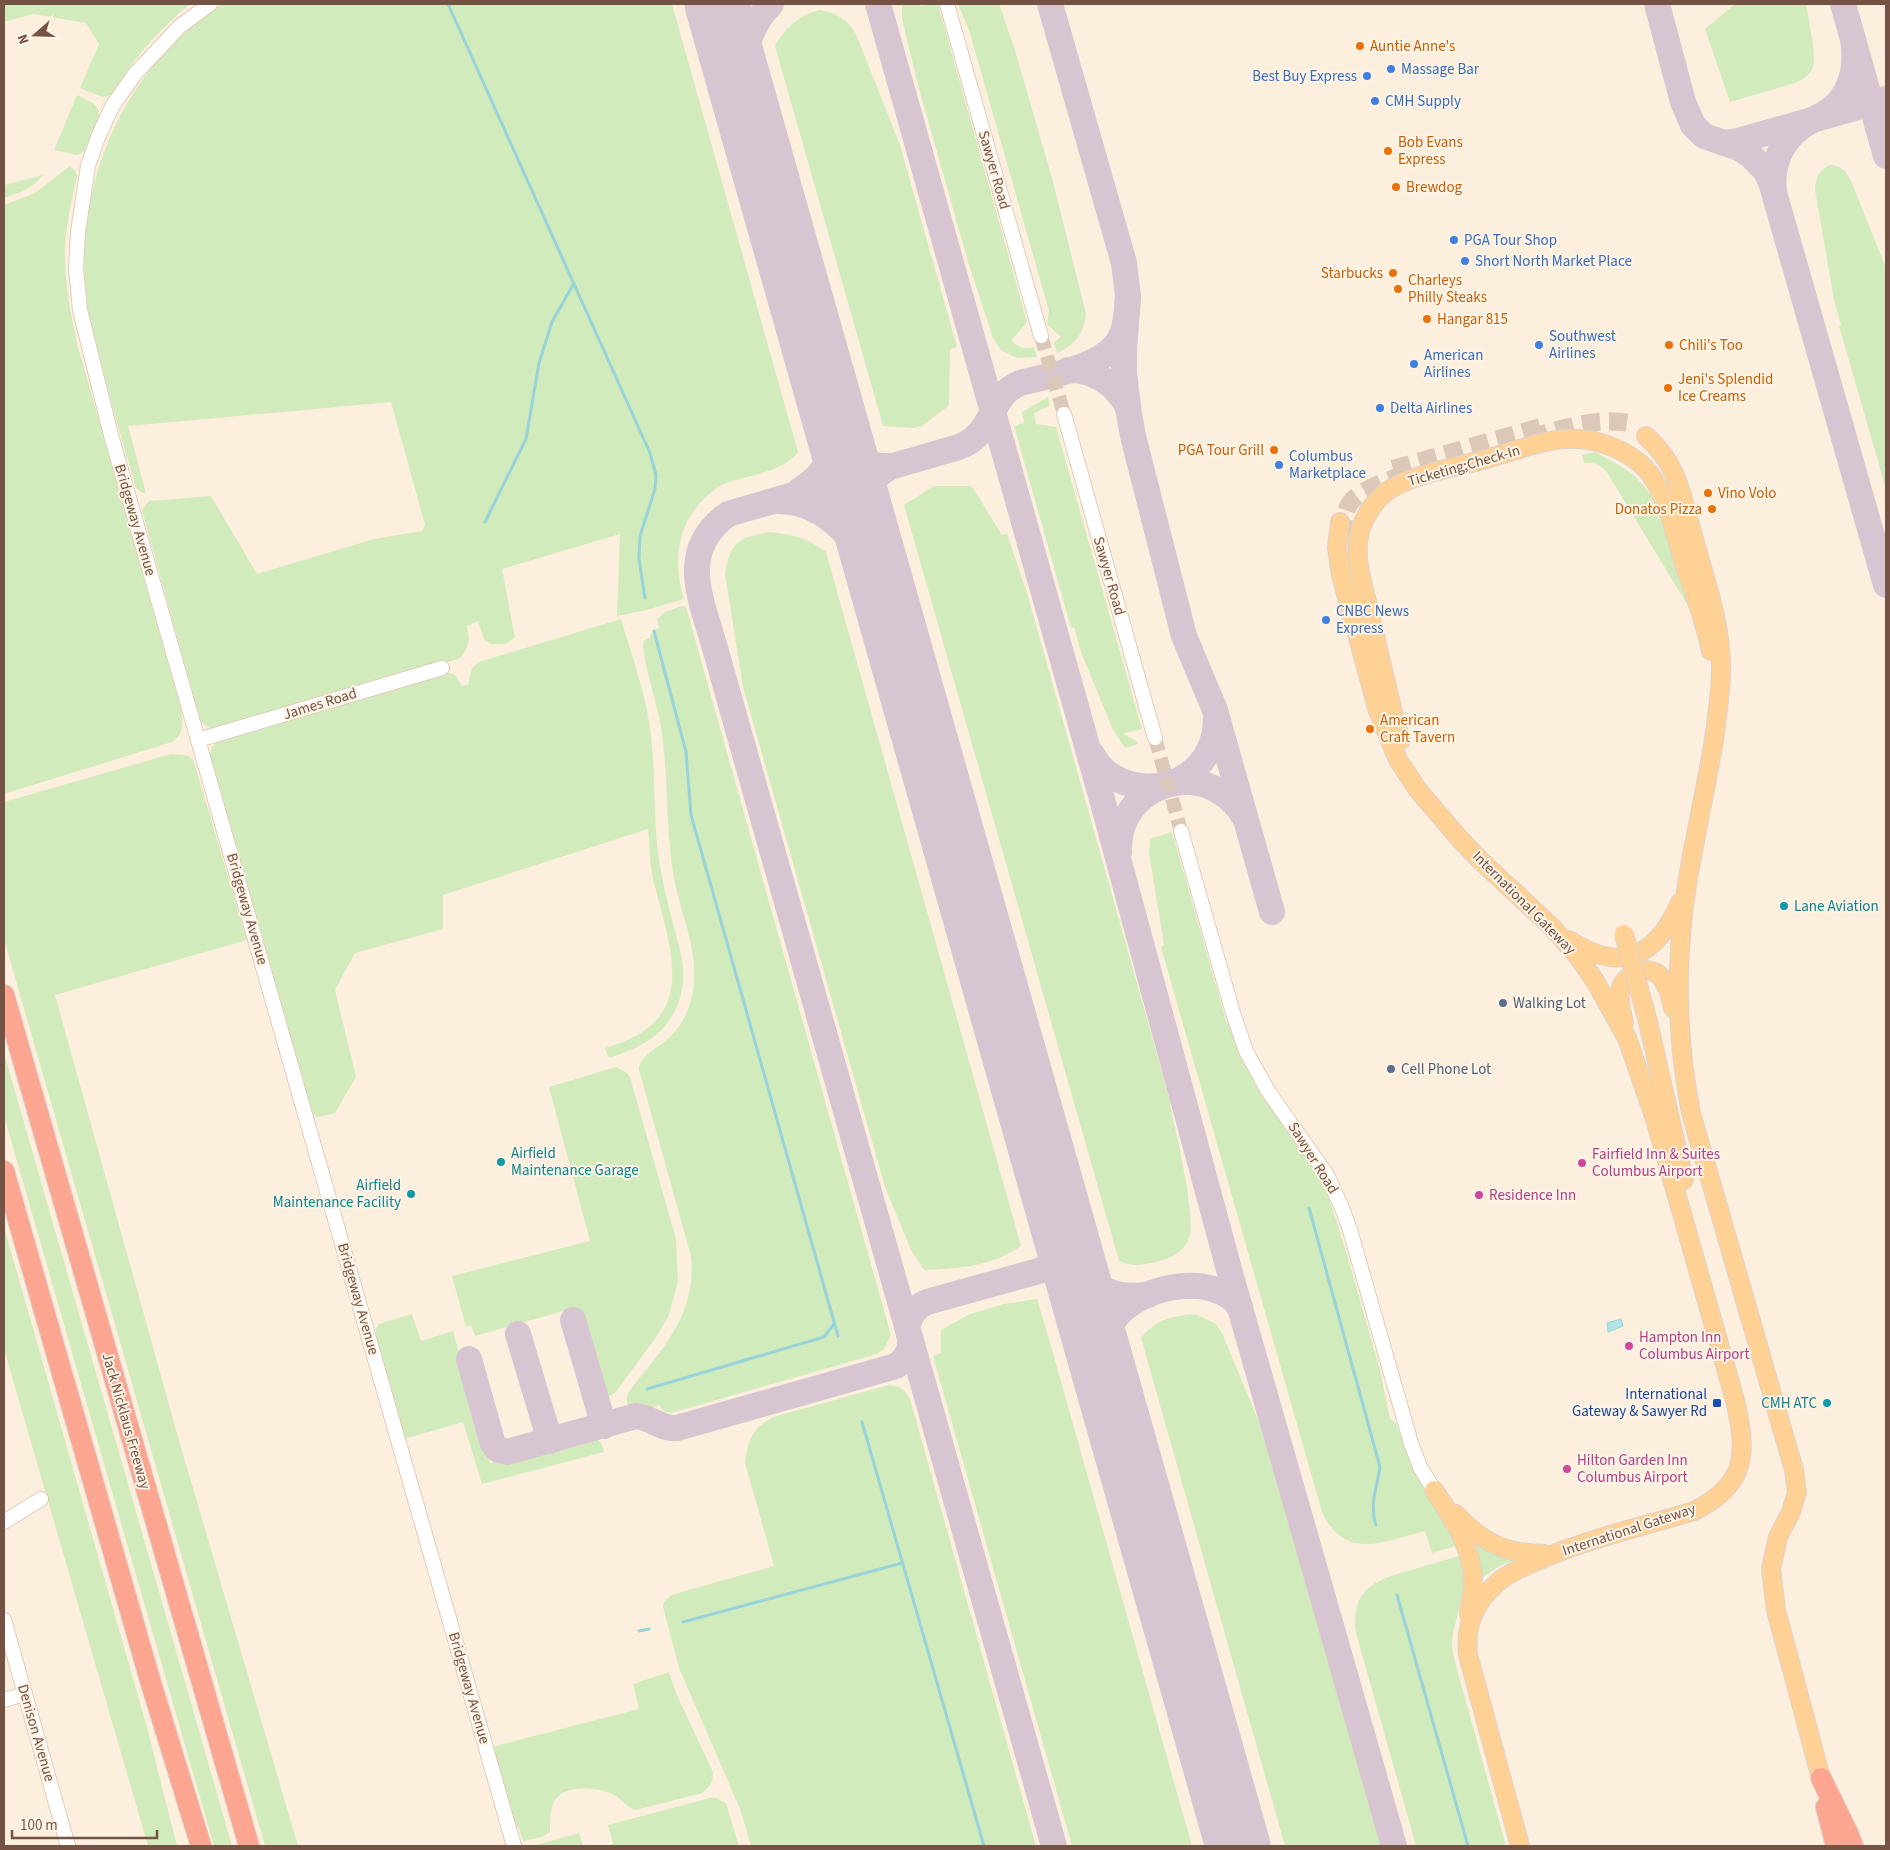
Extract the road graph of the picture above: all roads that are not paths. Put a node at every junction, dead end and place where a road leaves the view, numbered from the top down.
1 (210, 4) edge
2 (948, 4) edge
3 (1042, 336) tunnel mouth
4 (1064, 414) tunnel mouth
5 (1646, 436) dead end
6 (1340, 522) tunnel mouth
7 (442, 668) dead end
8 (1717, 720) junction
9 (1155, 738) tunnel mouth
10 (198, 740) junction
11 (1181, 831) tunnel mouth
12 (1458, 837) junction
13 (1687, 884) junction
14 (1553, 928) junction
15 (1624, 934) dead end
16 (4, 995) edge
17 (1627, 1038) junction
18 (1684, 1073) junction
19 (4, 1171) edge
20 (1701, 1278) junction
21 (1434, 1490) junction
22 (41, 1499) dead end
23 (4, 1522) edge
24 (1553, 1554) junction
25 (4, 1620) edge
26 (1468, 1626) junction
27 (25, 1694) junction
28 (4, 1700) edge
29 (174, 1758) junction
30 (1820, 1778) junction
31 (68, 1846) edge
32 (190, 1846) edge
33 (201, 1846) edge
34 (249, 1846) edge
35 (514, 1846) edge
36 (1520, 1846) edge
37 (1836, 1846) edge
38 (1853, 1846) edge

1 - 10 street, Bridgeway Avenue
2 - 3 street, Sawyer Road
4 - 9 street, Sawyer Road
5 - 8 main road
6 - 12 main road
7 - 10 street, James Road
8 - 12 main road, Ticketing;Check-In
8 - 13 main road
10 - 35 street, Bridgeway Avenue
11 - 21 street, Sawyer Road
12 - 14 main road, International Gateway
13 - 14 main road
13 - 18 main road
14 - 17 main road, International Gateway
15 - 20 main road, bridge
16 - 34 highway, Jack Nicklaus Freeway
17 - 18 main road
17 - 20 main road, International Gateway
18 - 30 main road
19 - 29 highway
20 - 24 main road, International Gateway
21 - 24 main road
21 - 26 main road
22 - 23 street
24 - 26 main road, International Gateway
25 - 27 street, Denison Avenue
26 - 36 main road, International Gateway
27 - 28 street
27 - 31 street, Denison Avenue
29 - 32 highway
29 - 33 highway
30 - 37 highway
30 - 38 highway

